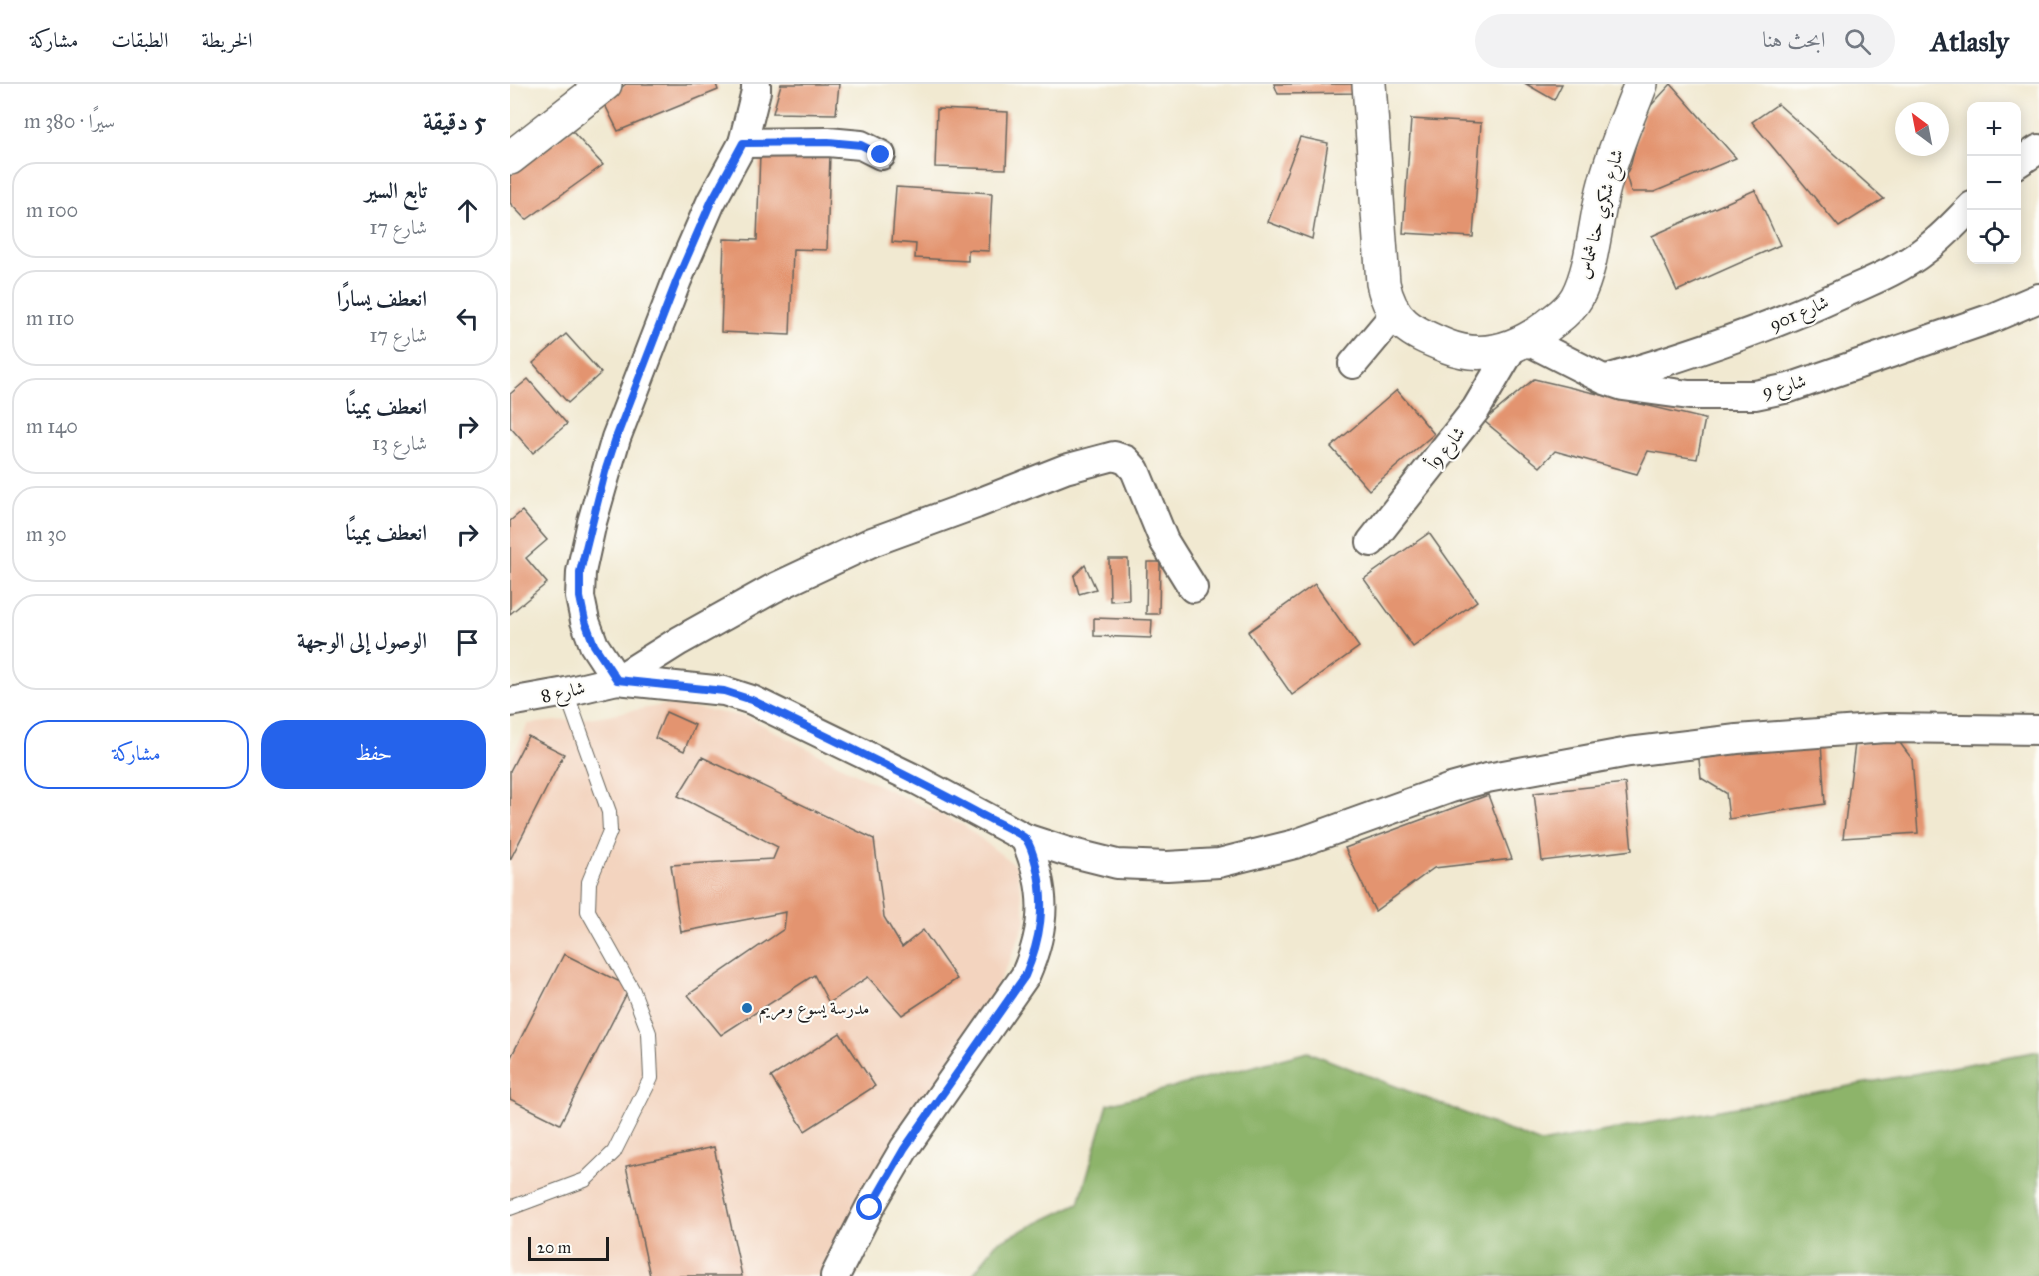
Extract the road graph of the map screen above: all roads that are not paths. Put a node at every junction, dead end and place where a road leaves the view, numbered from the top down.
1 (605, 84) edge
2 (756, 84) edge
3 (1369, 84) edge
4 (1641, 84) edge
5 (743, 143) junction
6 (516, 147) edge
7 (2039, 149) edge
8 (881, 155) dead end
9 (2021, 161) edge
10 (1967, 210) edge
11 (2039, 298) edge
12 (1394, 315) junction
13 (1519, 344) junction
14 (1353, 364) dead end
15 (1605, 380) junction
16 (1371, 542) dead end
17 (1193, 588) dead end
18 (617, 680) junction
19 (566, 692) junction
20 (511, 704) edge
21 (2039, 730) edge
22 (1025, 838) junction
23 (510, 1208) edge
24 (835, 1276) edge

1 - 6 street
2 - 5 street
3 - 12 street
4 - 13 street, شارع شكري حنا شماس
5 - 8 street
5 - 18 street
7 - 9 street
10 - 15 street, شارع 901
11 - 15 street, شارع 9
12 - 13 street, شارع شكري حنا شماس
12 - 14 street
13 - 15 street, شارع 9
13 - 16 street, شارع 9أ
17 - 18 street
18 - 19 street, شارع 8
18 - 22 street
19 - 20 street, شارع 8
19 - 23 lane
21 - 22 street
22 - 24 street

